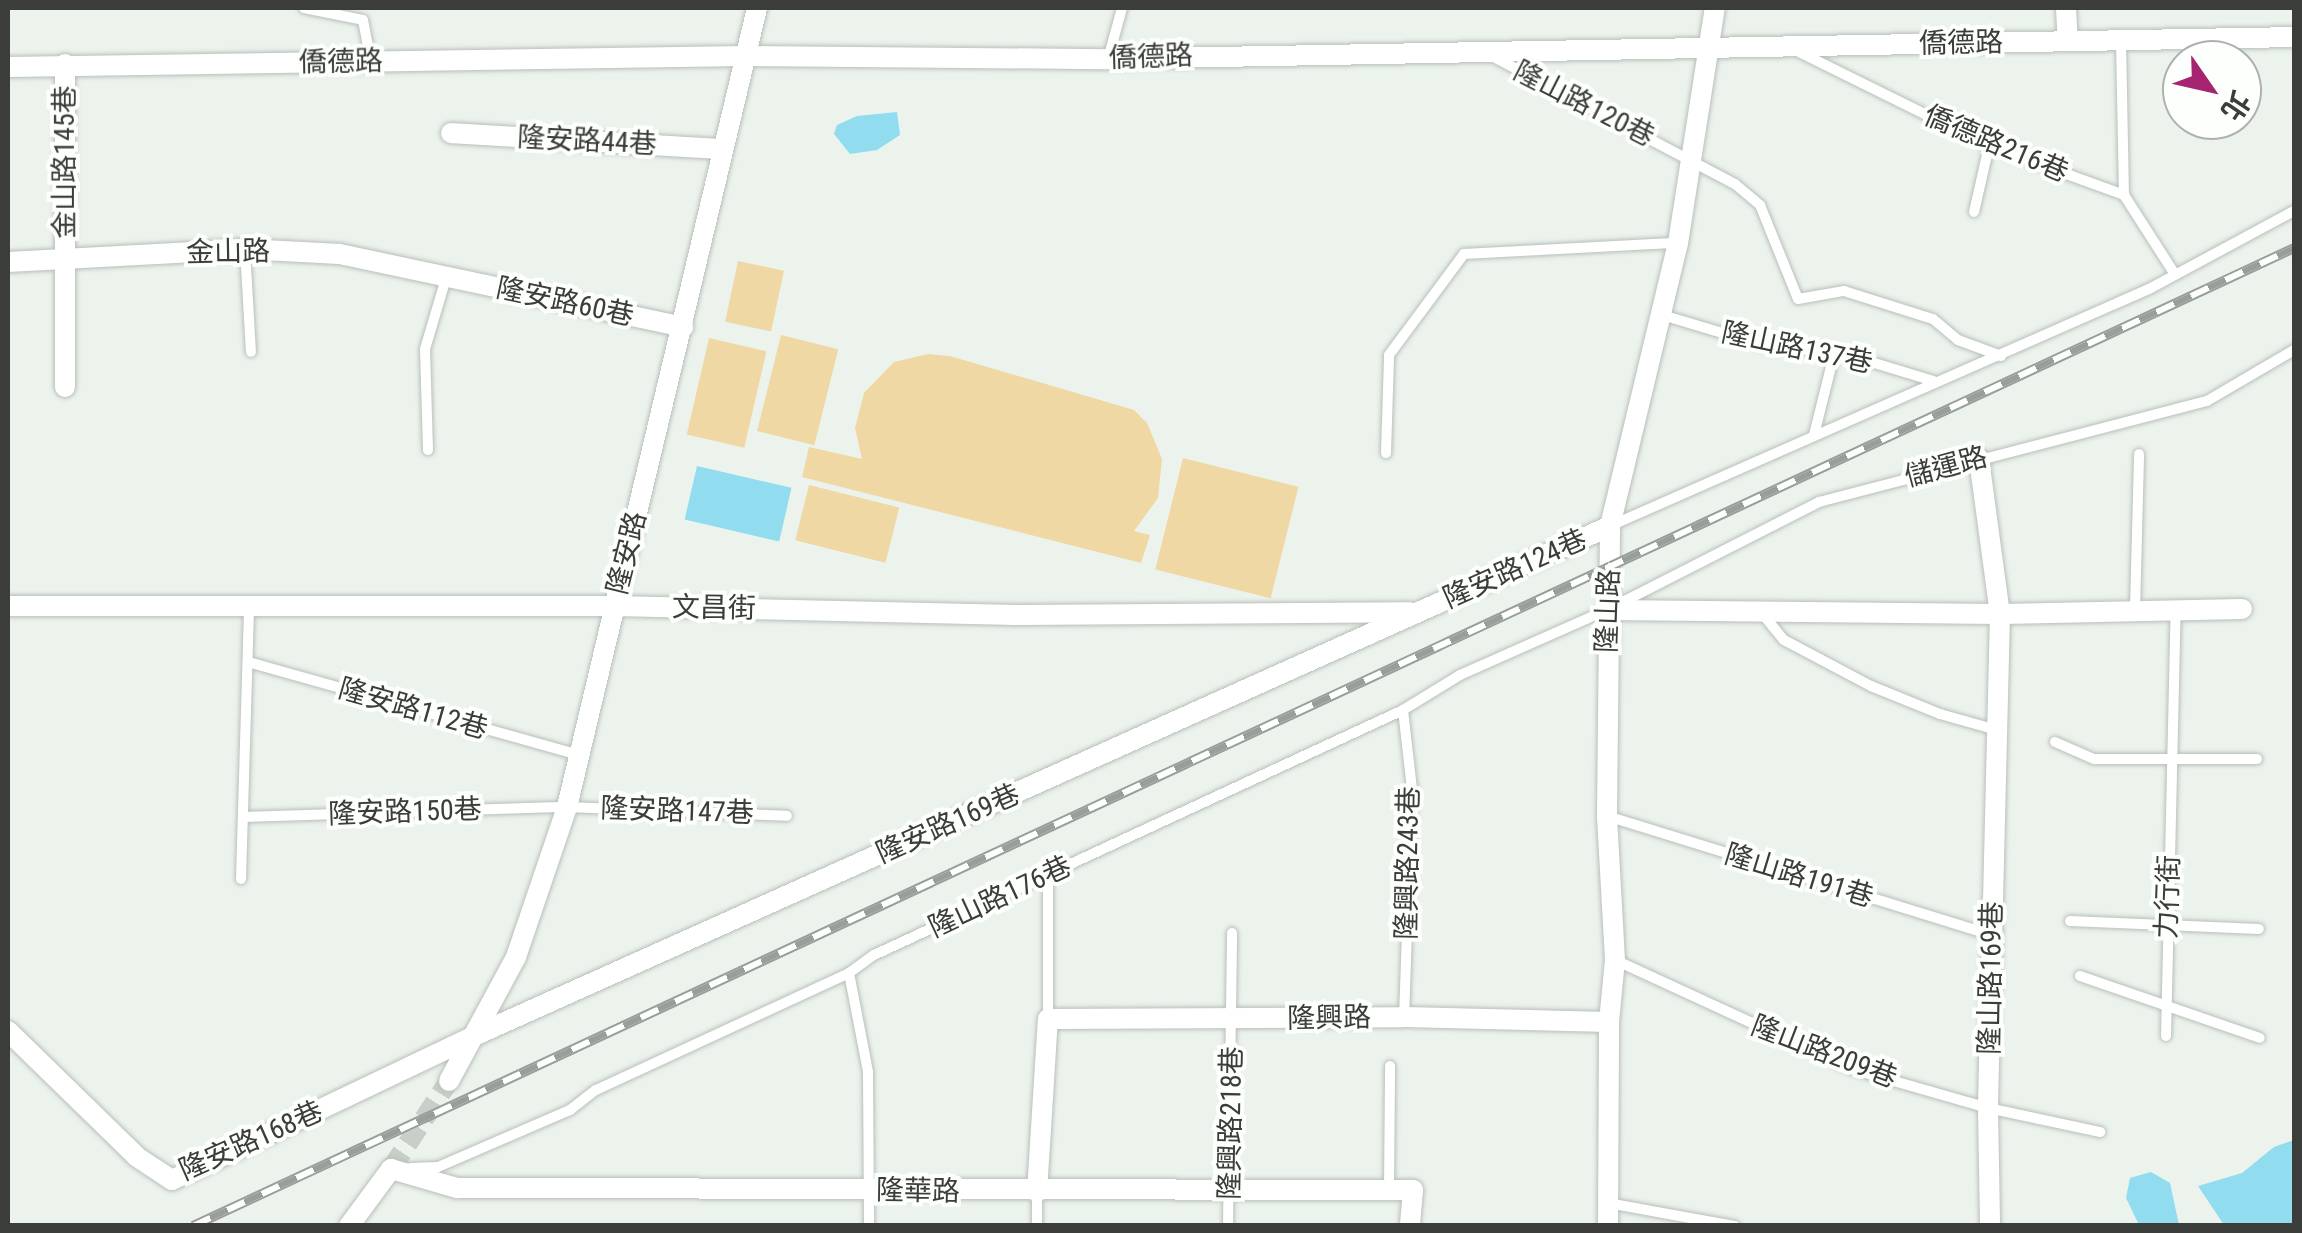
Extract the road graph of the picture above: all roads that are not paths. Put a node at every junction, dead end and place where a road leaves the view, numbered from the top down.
1 (304, 8) edge
2 (757, 8) edge
3 (1122, 8) edge
4 (1715, 8) edge
5 (2066, 8) edge
6 (2294, 37) edge
7 (2068, 40) junction
8 (2120, 40) junction
9 (1787, 46) junction
10 (1706, 48) junction
11 (1480, 50) junction
12 (746, 56) junction
13 (1108, 59) junction
14 (370, 62) junction
15 (65, 64) junction
16 (8, 68) edge
17 (451, 133) dead end
18 (1989, 146) junction
19 (722, 149) junction
20 (1688, 157) junction
21 (2124, 196) junction
22 (2294, 210) edge
23 (1974, 212) dead end
24 (1678, 243) junction
25 (244, 249) junction
26 (64, 259) junction
27 (8, 262) edge
28 (2174, 273) junction
29 (446, 278) junction
30 (1660, 314) junction
31 (683, 327) junction
32 (1835, 350) junction
33 (2294, 350) edge
34 (251, 352) dead end
35 (2002, 356) junction
36 (1934, 382) junction
37 (65, 387) dead end
38 (1814, 435) junction
39 (428, 450) dead end
40 (1386, 453) dead end
41 (2139, 454) dead end
42 (1978, 458) junction
43 (1610, 526) junction
44 (8, 606) edge
45 (614, 606) junction
46 (249, 609) junction
47 (1607, 610) junction
48 (2135, 610) junction
49 (2242, 610) dead end
50 (1760, 611) junction
51 (2176, 611) junction
52 (1420, 612) junction
53 (2000, 614) junction
54 (248, 662) junction
55 (1403, 710) junction
56 (1998, 730) junction
57 (2055, 742) dead end
58 (578, 755) junction
59 (2172, 759) junction
60 (2257, 759) dead end
61 (567, 807) junction
62 (243, 816) junction
63 (787, 816) dead end
64 (1607, 816) junction
65 (1048, 874) junction
66 (241, 880) dead end
67 (2070, 921) dead end
68 (2168, 924) junction
69 (2259, 928) dead end
70 (1232, 933) dead end
71 (1992, 935) junction
72 (1616, 960) junction
73 (849, 974) junction
74 (2080, 976) dead end
75 (2166, 1006) junction
76 (1404, 1017) junction
77 (1048, 1019) junction
78 (1233, 1020) junction
79 (1609, 1022) junction
80 (8, 1032) edge
81 (476, 1035) junction
82 (2166, 1036) dead end
83 (2260, 1038) dead end
84 (1390, 1066) dead end
85 (448, 1081) tunnel mouth
86 (1988, 1108) junction
87 (2100, 1132) dead end
88 (391, 1170) junction
89 (1389, 1190) junction
90 (869, 1191) junction
91 (1036, 1192) junction
92 (1229, 1192) junction
93 (1608, 1203) junction
94 (349, 1226) edge
95 (869, 1226) edge
96 (1037, 1226) edge
97 (1228, 1226) edge
98 (1410, 1226) edge
99 (1608, 1226) edge
100 (1736, 1226) edge
101 (1990, 1226) edge

1 - 14 lane
2 - 12 street, 隆安路
3 - 13 lane
4 - 10 street, 隆山路
5 - 7 street
6 - 8 street, 僑德路
7 - 8 street, 僑德路
7 - 9 street, 僑德路
8 - 21 lane
9 - 10 street, 僑德路
9 - 18 lane, 僑德路216巷
10 - 11 street, 僑德路
10 - 20 street, 隆山路
11 - 13 street, 僑德路
11 - 20 lane, 隆山路120巷
12 - 13 street, 僑德路
12 - 14 street, 僑德路
12 - 19 street, 隆安路
14 - 15 street, 僑德路
15 - 16 street, 僑德路
15 - 26 street, 金山路145巷
17 - 19 street, 隆安路44巷
18 - 21 lane, 僑德路216巷
18 - 23 lane
19 - 31 street, 隆安路
20 - 24 street, 隆山路
20 - 35 lane, 隆山路137巷
21 - 28 lane
22 - 28 lane
24 - 30 street, 隆山路
24 - 40 lane
25 - 26 street, 金山路
25 - 29 street, 金山路
25 - 34 lane
26 - 27 street, 金山路
26 - 37 street, 金山路145巷
28 - 35 lane
29 - 31 street, 隆安路60巷
29 - 39 lane
30 - 32 lane, 隆山路137巷
30 - 43 street, 隆山路
31 - 45 street, 隆安路
32 - 36 lane, 隆山路137巷
32 - 38 lane
33 - 42 lane, 儲運路
35 - 36 lane
36 - 38 lane
38 - 43 lane
41 - 48 lane
42 - 47 lane, 儲運路
42 - 53 street
43 - 47 street, 隆山路
43 - 52 street, 隆安路124巷
44 - 46 street, 文昌街
45 - 46 street, 文昌街
45 - 52 street, 文昌街
45 - 58 street, 隆安路
46 - 54 lane
47 - 50 street
47 - 55 lane, 隆山路176巷
47 - 64 street, 隆山路
48 - 51 street
48 - 53 street
49 - 51 street
50 - 53 street
50 - 56 lane
51 - 59 lane
52 - 81 street, 隆安路169巷
53 - 56 street, 隆山路169巷
54 - 58 lane, 隆安路112巷
54 - 62 lane
55 - 65 lane, 隆山路176巷
55 - 76 lane, 隆興路243巷
56 - 71 street, 隆山路169巷
57 - 59 lane
58 - 61 street, 隆安路
59 - 60 lane
59 - 68 lane, 力行街
61 - 62 lane, 隆安路150巷
61 - 63 lane, 隆安路147巷
61 - 81 street, 隆安路
62 - 66 lane
64 - 71 lane, 隆山路191巷
64 - 72 street, 隆山路
65 - 73 lane, 隆山路176巷
65 - 77 lane
67 - 68 lane
68 - 69 lane
68 - 75 lane, 力行街
70 - 78 lane, 隆興路218巷
71 - 86 street, 隆山路169巷
72 - 79 street, 隆山路
72 - 86 lane, 隆山路209巷
73 - 88 lane, 隆山路176巷
73 - 90 lane
74 - 75 lane
75 - 82 lane, 力行街
75 - 83 lane
76 - 78 street, 隆興路
76 - 79 street, 隆興路
77 - 78 street, 隆興路
77 - 91 street
78 - 92 lane, 隆興路218巷
79 - 93 street, 隆山路
80 - 81 street, 隆安路168巷
81 - 85 street, 隆安路
84 - 89 lane
86 - 87 lane, 隆山路209巷
86 - 101 street, 隆山路169巷
88 - 90 street, 隆華路
88 - 94 street
89 - 92 street, 隆華路
89 - 98 street
90 - 91 street, 隆華路
90 - 95 lane
91 - 92 street, 隆華路
91 - 96 lane
92 - 97 lane, 隆興路218巷
93 - 99 street, 隆山路
93 - 100 lane

